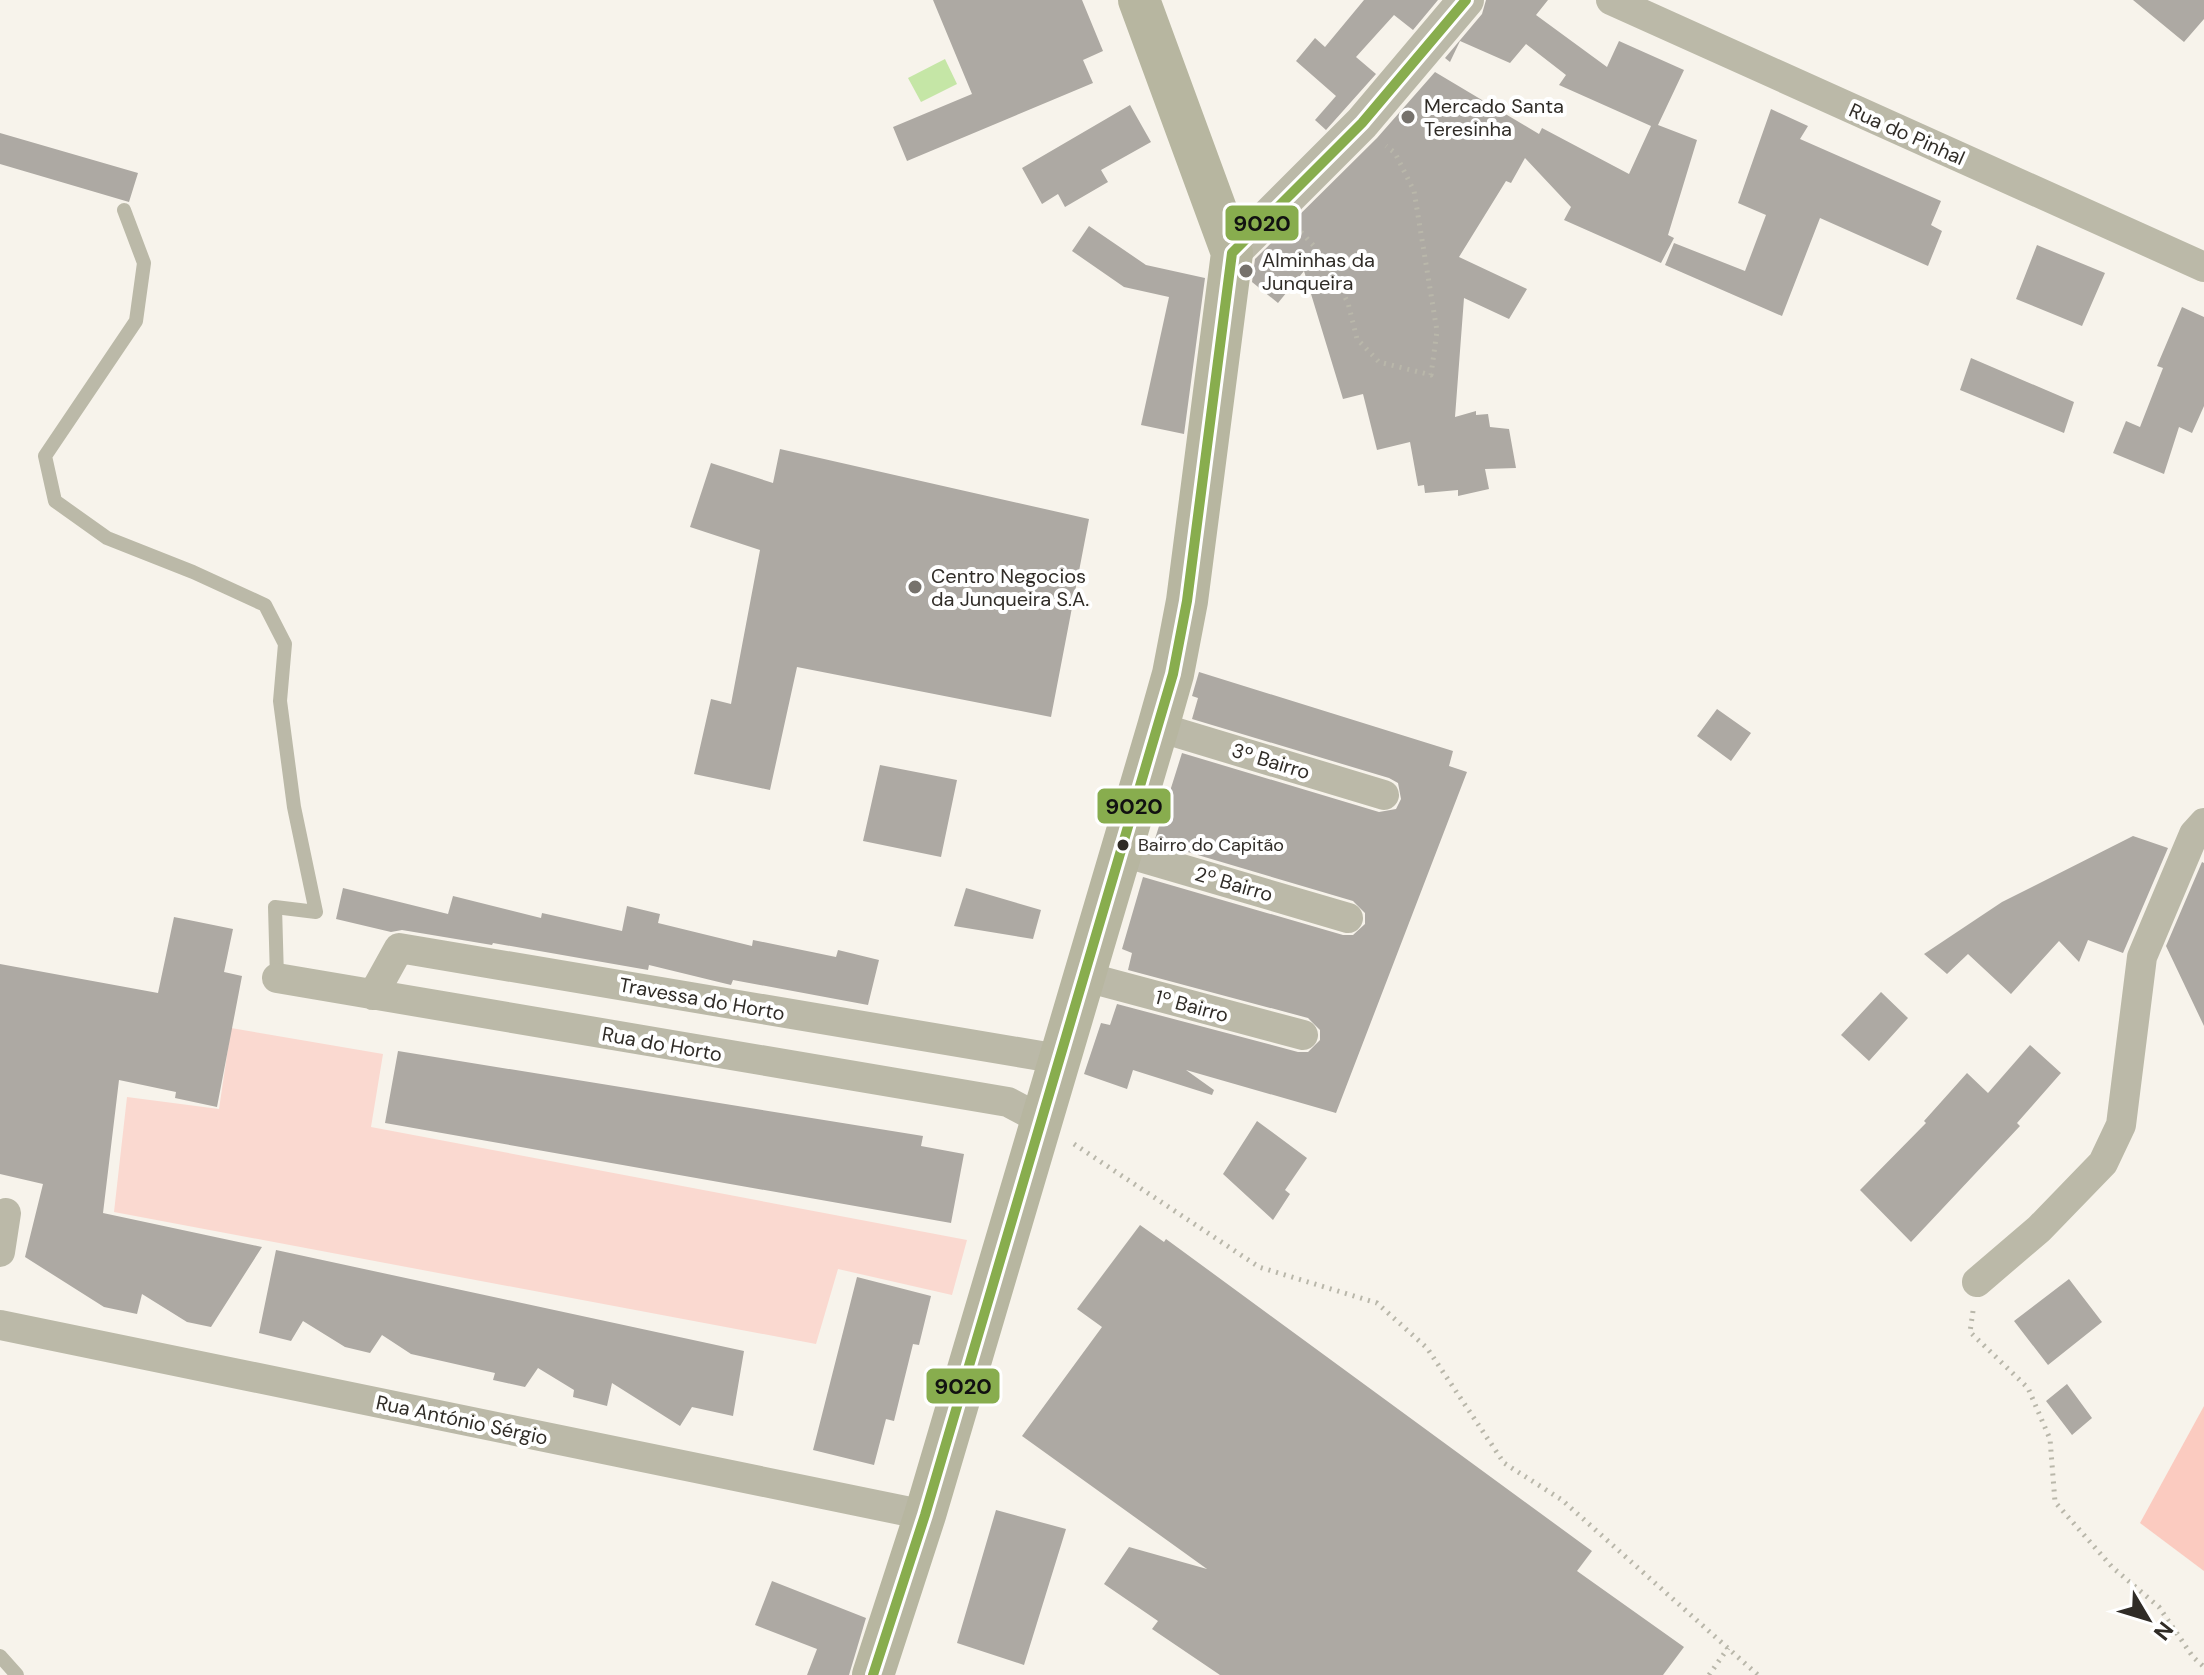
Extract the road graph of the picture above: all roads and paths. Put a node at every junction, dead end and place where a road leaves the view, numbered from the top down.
1 (1139, 0) edge
2 (1466, 0) edge
3 (1611, 0) edge
4 (1362, 123) junction
5 (124, 210) dead end
6 (1320, 252) dead end
7 (1232, 253) junction
8 (2204, 267) edge
9 (1158, 727) junction
10 (1384, 795) dead end
11 (2204, 823) edge
12 (1120, 851) junction
13 (1348, 918) dead end
14 (1082, 976) junction
15 (277, 978) joint
16 (373, 995) junction
17 (1303, 1035) dead end
18 (1059, 1059) junction
19 (1042, 1120) junction
20 (6, 1213) dead end
21 (0, 1252) edge
22 (1977, 1282) joint
23 (0, 1325) edge
24 (925, 1515) junction
25 (1728, 1648) junction
26 (0, 1656) edge
27 (2204, 1667) edge
28 (17, 1675) edge
29 (873, 1675) edge
30 (1709, 1675) edge
31 (1758, 1675) edge

1 - 7 main road
2 - 4 street
3 - 8 street, Rua do Pinhal
4 - 6 path
4 - 7 street
5 - 15 lane
7 - 9 main road
9 - 10 street, 3º Bairro
9 - 12 main road
11 - 22 street
12 - 13 street, 2º Bairro
12 - 14 main road
14 - 17 street, 1º Bairro
14 - 18 main road
15 - 16 street, Rua do Horto
16 - 18 street, Travessa do Horto
16 - 19 street, Rua do Horto
18 - 19 main road
19 - 24 main road
19 - 25 path
20 - 21 street
22 - 27 path
23 - 24 street, Rua António Sérgio
24 - 29 main road
25 - 30 path
25 - 31 path
26 - 28 lane

